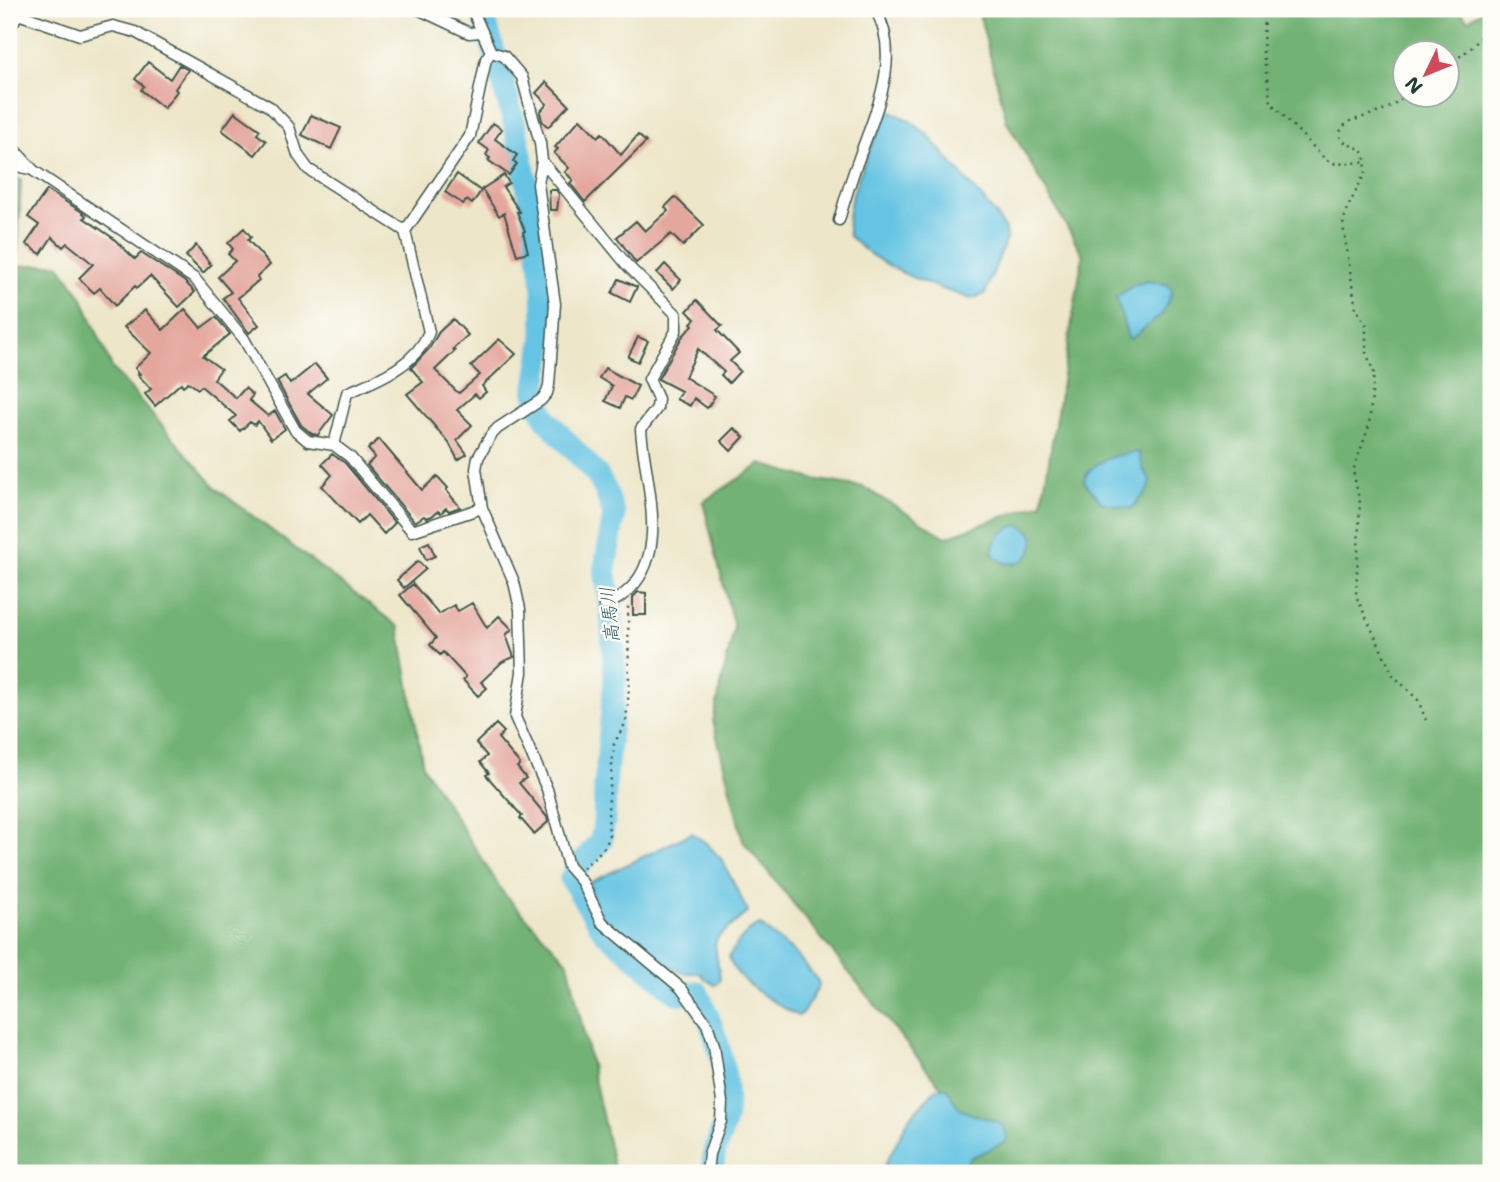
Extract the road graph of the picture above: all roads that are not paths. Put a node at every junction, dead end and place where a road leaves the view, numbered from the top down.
1 (418, 9) edge
2 (472, 9) edge
3 (875, 9) edge
4 (19, 12) edge
5 (9, 29) edge
6 (481, 32) junction
7 (491, 52) junction
8 (9, 144) edge
9 (542, 161) junction
10 (9, 164) edge
11 (34, 171) junction
12 (839, 220) dead end
13 (405, 231) junction
14 (334, 445) junction
15 (482, 508) junction
16 (604, 605) dead end
17 (707, 1173) edge

1 - 6 street
2 - 6 street
3 - 12 street
4 - 5 street
4 - 13 street
6 - 7 street
7 - 9 street
7 - 13 street
8 - 11 street
9 - 15 street
9 - 16 street
10 - 11 street
11 - 14 street
13 - 14 street
14 - 15 street
15 - 17 street

